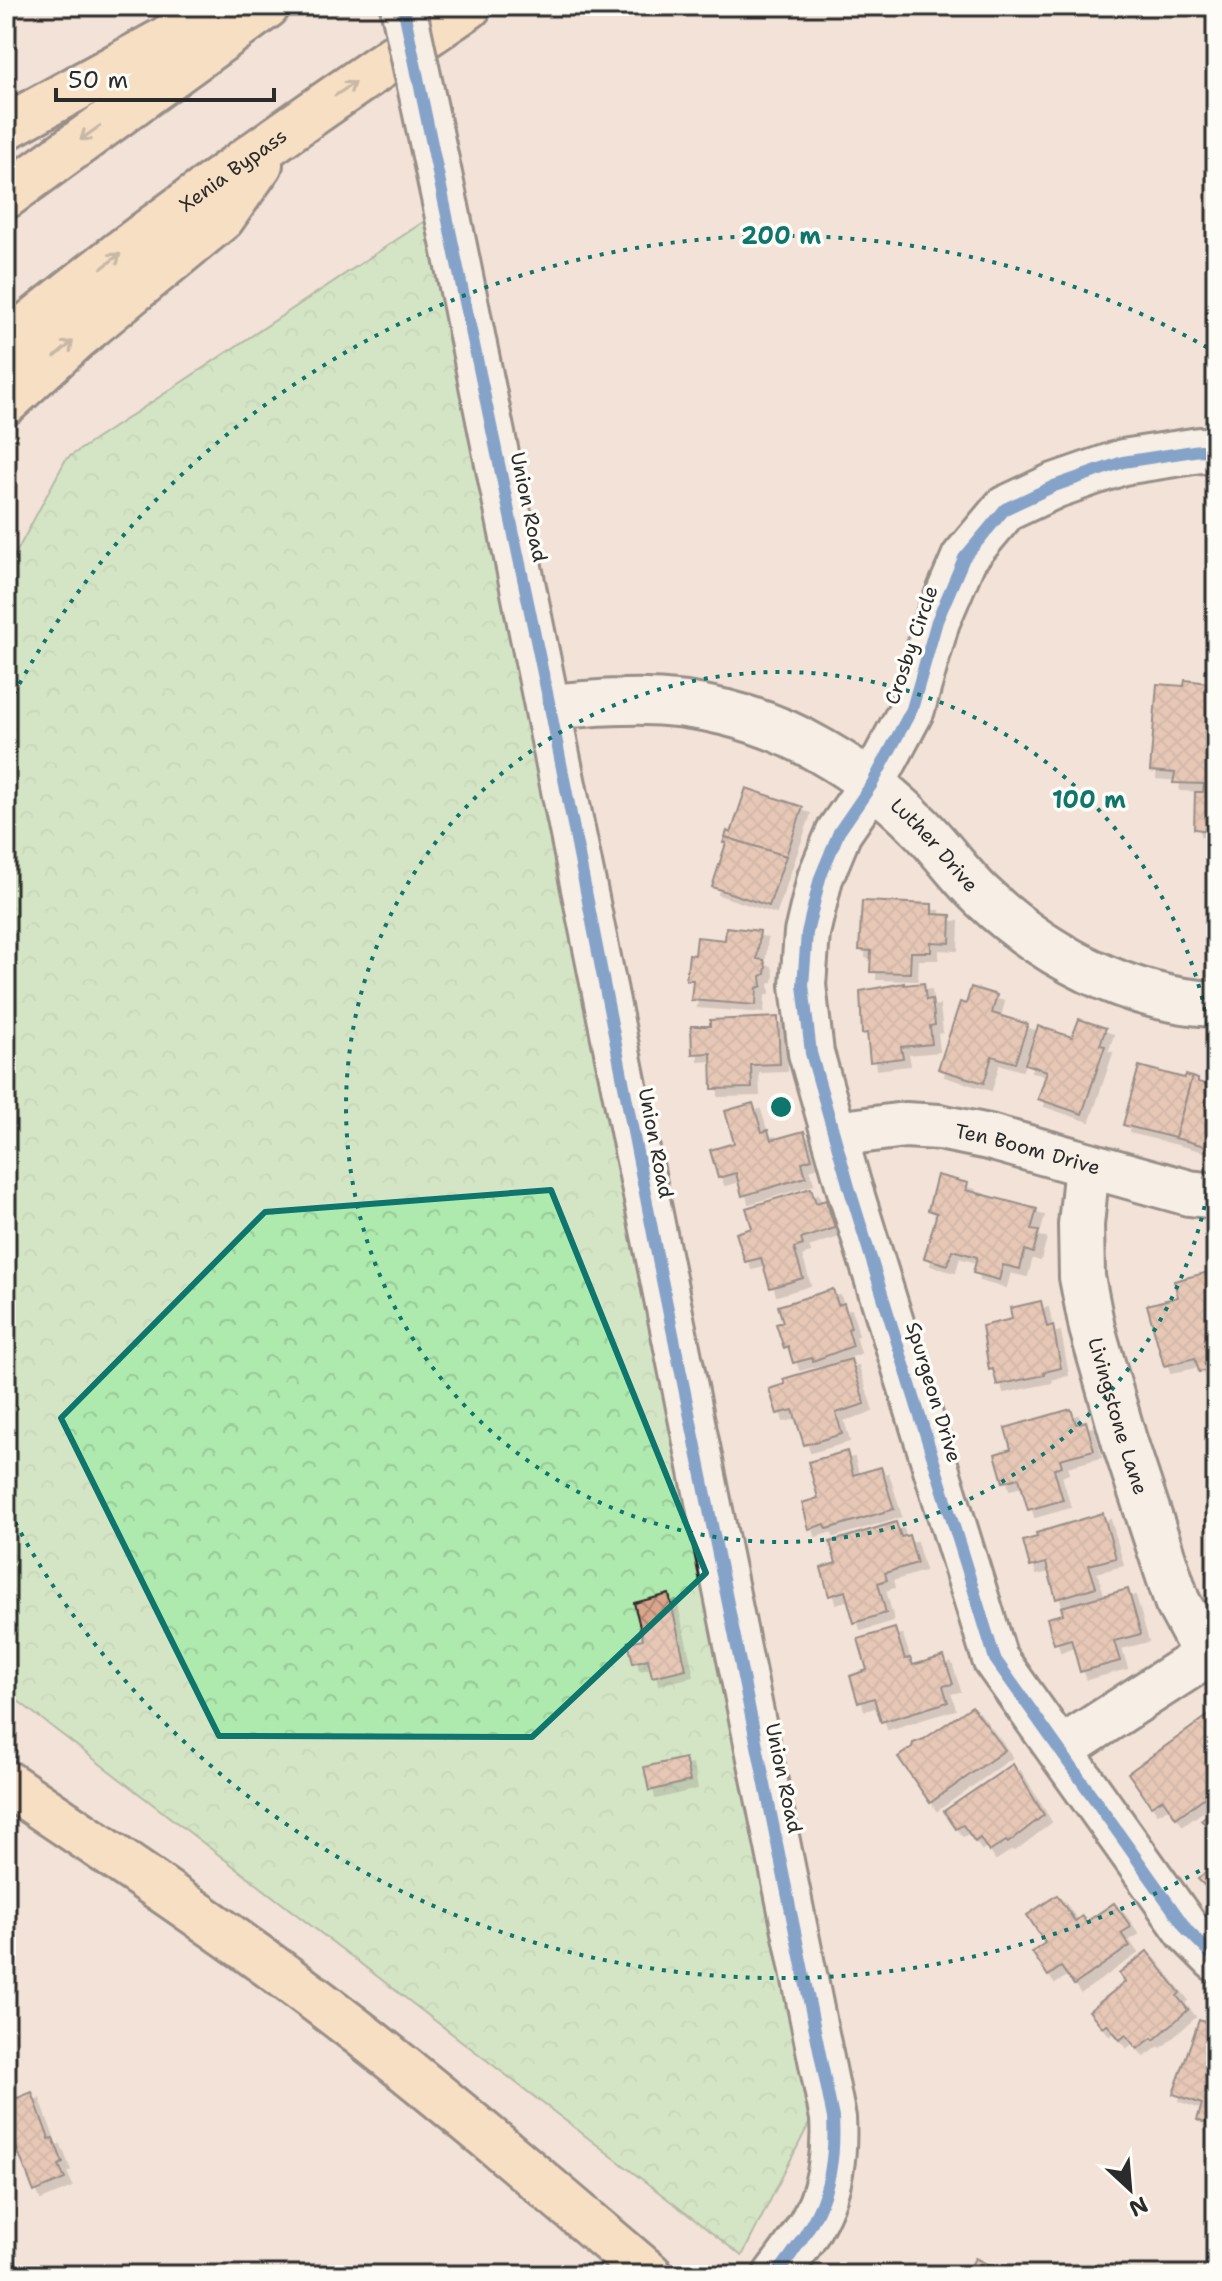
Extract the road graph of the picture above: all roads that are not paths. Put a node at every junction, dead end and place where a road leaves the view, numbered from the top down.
1 (216, 6) edge
2 (267, 6) edge
3 (403, 6) edge
4 (469, 6) edge
5 (6, 127) edge
6 (282, 135) junction
7 (6, 196) edge
8 (6, 344) edge
9 (6, 402) edge
10 (1216, 451) edge
11 (550, 707) junction
12 (872, 784) junction
13 (1216, 1004) edge
14 (835, 1134) junction
15 (1087, 1165) junction
16 (1216, 1196) edge
17 (1211, 1652) edge
18 (1060, 1750) junction
19 (6, 1783) edge
20 (1216, 1959) edge
21 (650, 2275) edge
22 (776, 2275) edge

1 - 5 main road
2 -> 7 main road
3 - 11 street, Union Road, bridge
6 -> 4 main road, Xenia Bypass
8 -> 6 main road, Xenia Bypass
9 -> 6 main road
10 - 12 street, Crosby Circle
11 - 12 street, Luther Drive
11 - 22 street, Union Road
12 - 13 street, Luther Drive
12 - 14 street, Spurgeon Drive
14 - 15 street, Ten Boom Drive
14 - 18 street, Spurgeon Drive
15 - 16 street, Ten Boom Drive
15 - 17 street, Livingstone Lane
17 - 18 street
18 - 20 street, Spurgeon Drive
19 - 21 main road

